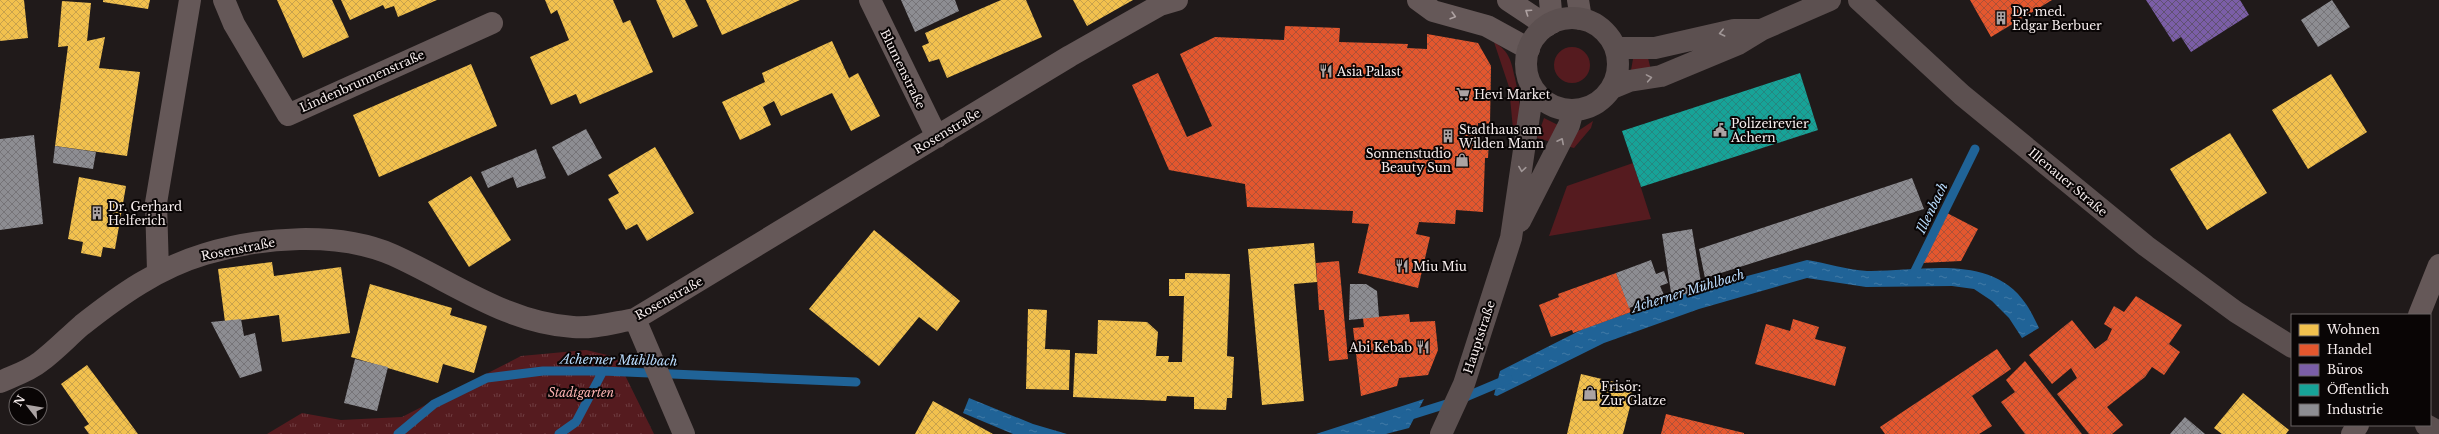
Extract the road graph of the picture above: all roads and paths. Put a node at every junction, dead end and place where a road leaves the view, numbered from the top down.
1 (190, 0) edge
2 (224, 0) edge
3 (870, 0) edge
4 (1177, 0) edge
5 (1418, 0) edge
6 (1508, 0) edge
7 (1550, 0) edge
8 (1830, 0) edge
9 (1859, 0) edge
10 (1580, 9) edge
11 (492, 23) dead end
12 (1549, 24) junction
13 (1761, 30) junction
14 (1616, 48) junction
15 (1529, 49) junction
16 (1612, 88) junction
17 (1533, 89) junction
18 (1573, 110) junction
19 (937, 137) junction
20 (1511, 238) junction
21 (2439, 265) edge
22 (158, 271) junction
23 (2419, 314) edge
24 (635, 319) junction
25 (2291, 346) edge
26 (0, 382) edge
27 (2428, 426) edge
28 (2439, 432) edge
29 (684, 434) edge
30 (1441, 434) edge

1 - 22 street
2 - 11 street, Lindenbrunnenstraße
3 - 19 street, Blumenstraße
4 - 19 street, Rosenstraße
5 -> 15 street
12 -> 6 street
7 - 12 street
8 - 13 main road
9 - 25 main road, Illenauer Straße
10 - 12 main road
10 - 14 main road
12 - 15 main road
13 -> 14 main road
16 -> 13 main road
14 - 16 main road
15 - 17 main road
16 - 18 main road
17 - 18 main road
17 -> 20 main road, Hauptstraße
20 -> 18 main road, Hauptstraße
19 - 24 street, Rosenstraße
20 - 30 main road, Hauptstraße
21 - 23 street
22 - 24 street, Rosenstraße
22 - 26 street, Rosenstraße
24 - 29 street
27 - 28 main road

